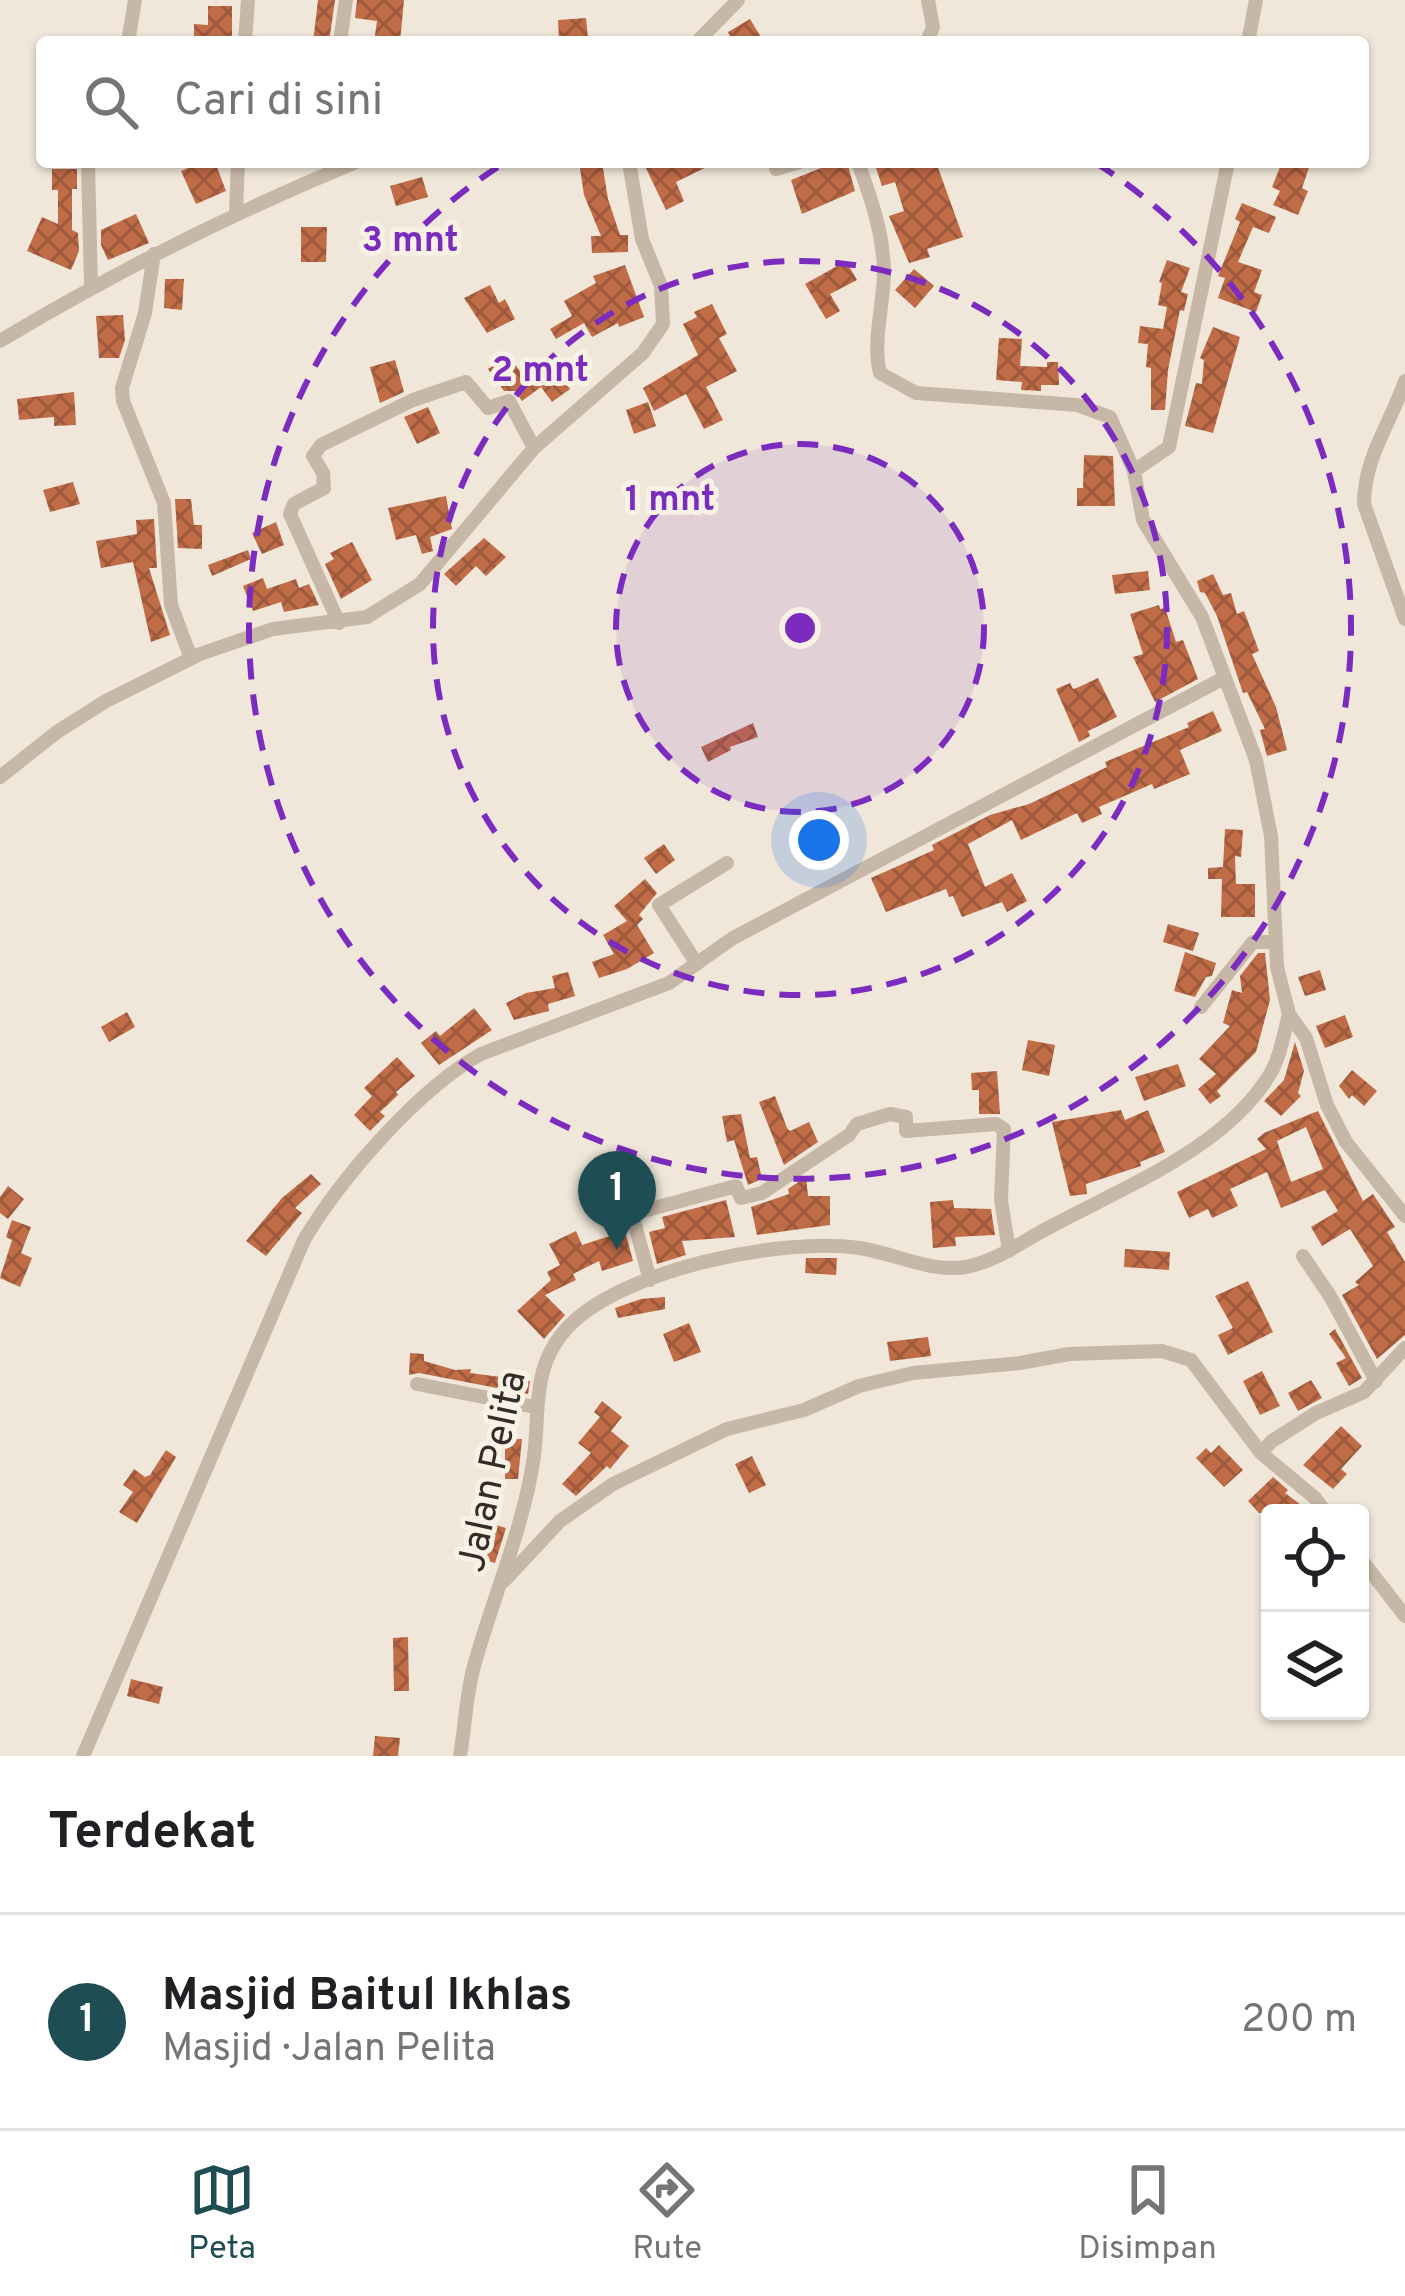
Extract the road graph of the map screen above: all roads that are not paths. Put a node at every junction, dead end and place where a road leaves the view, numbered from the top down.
1 (135, 0) edge
2 (248, 0) edge
3 (346, 0) edge
4 (738, 0) edge
5 (928, 0) edge
6 (1256, 0) edge
7 (129, 36) edge
8 (245, 36) edge
9 (341, 36) edge
10 (703, 36) edge
11 (929, 36) edge
12 (1249, 36) edge
13 (88, 168) edge
14 (238, 168) edge
15 (342, 168) edge
16 (630, 168) edge
17 (779, 168) edge
18 (860, 168) edge
19 (1227, 168) edge
20 (776, 169) dead end
21 (236, 212) junction
22 (154, 254) junction
23 (91, 286) junction
24 (0, 341) edge
25 (1405, 381) edge
26 (534, 448) junction
27 (1134, 471) junction
28 (1405, 619) edge
29 (339, 622) junction
30 (190, 658) junction
31 (1225, 678) junction
32 (0, 777) edge
33 (727, 863) dead end
34 (1275, 942) junction
35 (697, 964) junction
36 (1201, 1007) dead end
37 (1289, 1014) junction
38 (1405, 1216) edge
39 (1009, 1251) junction
40 (1303, 1256) dead end
41 (650, 1280) junction
42 (1405, 1348) edge
43 (1376, 1381) junction
44 (418, 1384) dead end
45 (535, 1407) junction
46 (1262, 1453) junction
47 (1319, 1504) edge
48 (1369, 1570) edge
49 (500, 1585) junction
50 (1405, 1616) edge
51 (83, 1756) edge
52 (460, 1756) edge

1 - 7 street
2 - 8 street
3 - 9 street
4 - 10 street
5 - 11 street
6 - 12 street
13 - 23 street
14 - 21 street
15 - 21 street
16 - 26 street
17 - 20 street
18 - 27 street
19 - 27 street
21 - 22 street
22 - 23 street
22 - 30 street
23 - 24 street
25 - 28 street
26 - 29 street
26 - 29 street
27 - 31 street
29 - 30 street
30 - 32 street
31 - 34 street
31 - 35 street
33 - 35 street
34 - 36 street
34 - 37 street
35 - 51 street
37 - 38 street
37 - 39 street, Jalan Pelita
39 - 41 street, Jalan Pelita
39 - 41 street
40 - 43 street
41 - 45 street, Jalan Pelita
42 - 43 street
43 - 46 street
44 - 45 street
45 - 49 street, Jalan Pelita
46 - 47 street
46 - 49 street
48 - 50 street
49 - 52 street, Jalan Pelita

